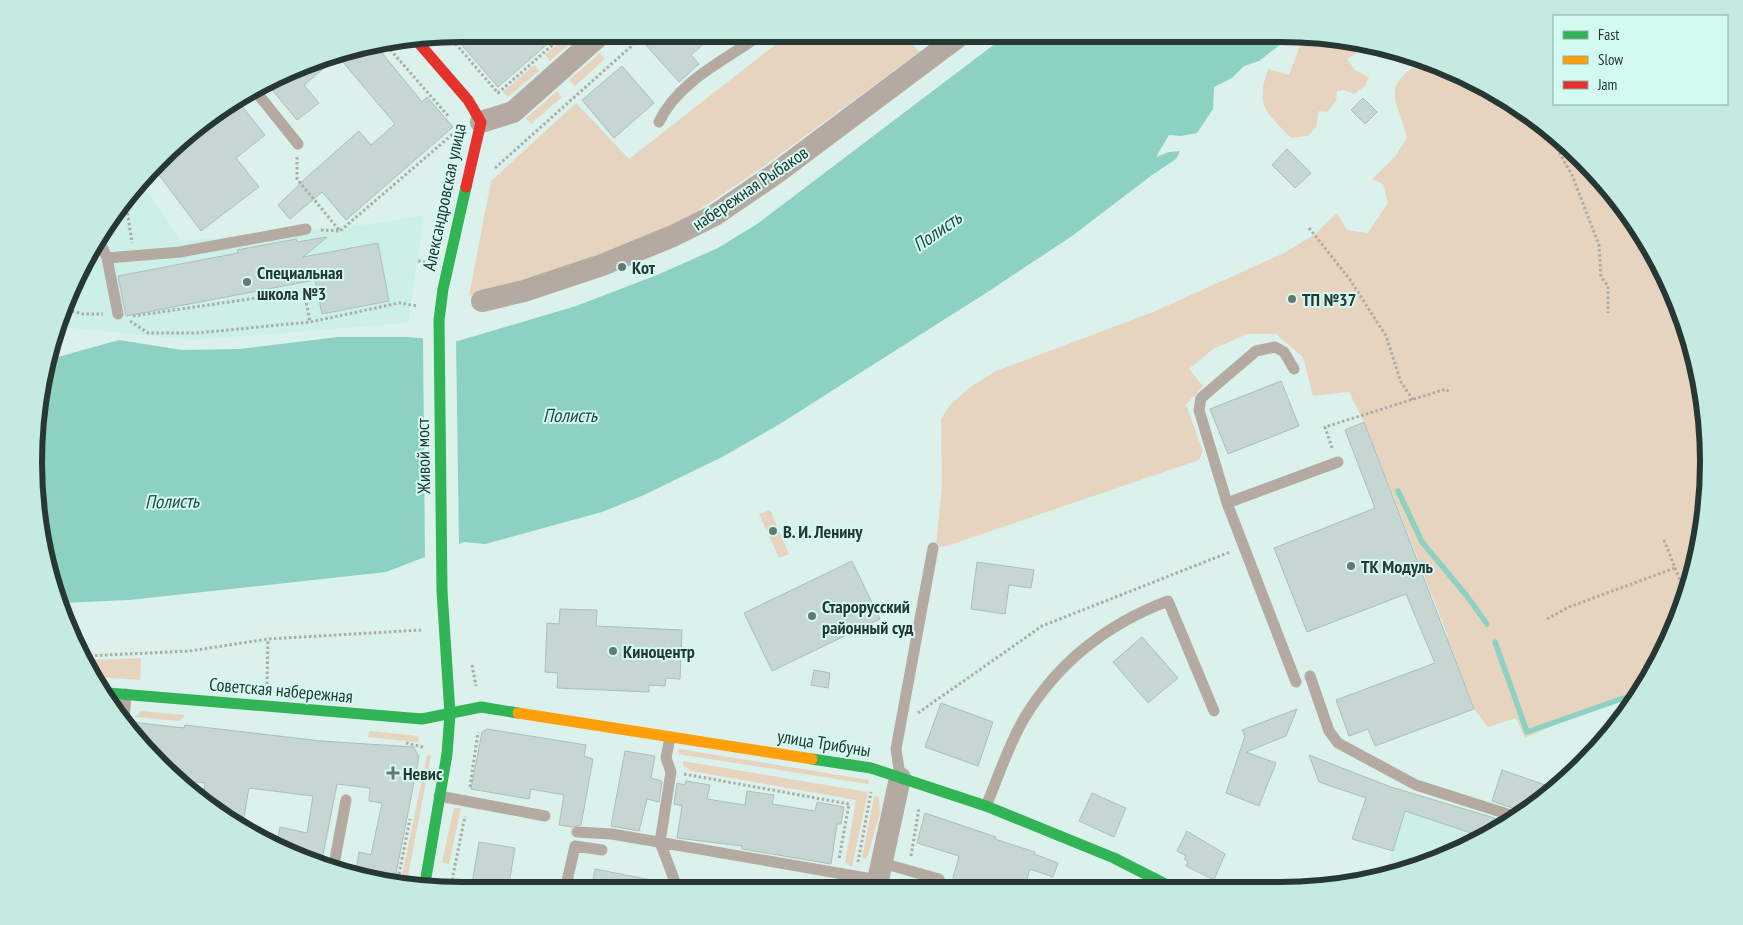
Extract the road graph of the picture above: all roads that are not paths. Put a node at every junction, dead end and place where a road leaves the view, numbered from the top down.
1 (592, 42) edge
2 (750, 42) edge
3 (951, 42) edge
4 (420, 45) edge
5 (259, 95) edge
6 (480, 122) junction
7 (659, 122) dead end
8 (298, 144) road end
9 (306, 229) dead end
10 (102, 247) edge
11 (107, 258) junction
12 (482, 302) dead end
13 (118, 314) road end
14 (439, 320) joint
15 (1294, 369) dead end
16 (1338, 462) road end
17 (1227, 503) junction
18 (933, 548) dead end
19 (1310, 676) dead end
20 (1296, 682) dead end
21 (111, 693) edge
22 (126, 694) junction
23 (1214, 711) dead end
24 (125, 712) edge
25 (450, 714) junction
26 (670, 737) junction
27 (900, 778) junction
28 (440, 796) junction
29 (346, 800) dead end
30 (986, 806) junction
31 (1509, 815) edge
32 (545, 816) dead end
33 (577, 832) dead end
34 (660, 842) junction
35 (602, 850) dead end
36 (334, 862) edge
37 (879, 877) edge
38 (939, 879) dead end
39 (425, 881) edge
40 (567, 882) edge
41 (675, 882) edge
42 (1160, 882) edge

1 - 6 street
2 - 7 lane
3 - 12 street, набережная Рыбаков
4 - 6 street, Александровская улица
5 - 8 lane
6 - 14 street, Александровская улица
9 - 11 lane
10 - 11 lane
11 - 13 lane
14 - 25 street, Живой мост
15 - 17 lane
16 - 17 lane
17 - 20 lane
18 - 27 lane
19 - 31 lane
21 - 22 street, Советская набережная
22 - 24 lane
22 - 25 street, Советская набережная
23 - 30 lane
25 - 26 street, улица Трибуны
25 - 28 street, Живой мост
26 - 27 street, улица Трибуны
26 - 34 lane
27 - 30 street, улица Трибуны
27 - 37 street
28 - 32 lane
28 - 39 street, Живой мост
29 - 36 lane
30 - 42 street, улица Трибуны
33 - 34 lane
34 - 37 lane
34 - 41 lane
35 - 40 lane
37 - 38 lane

